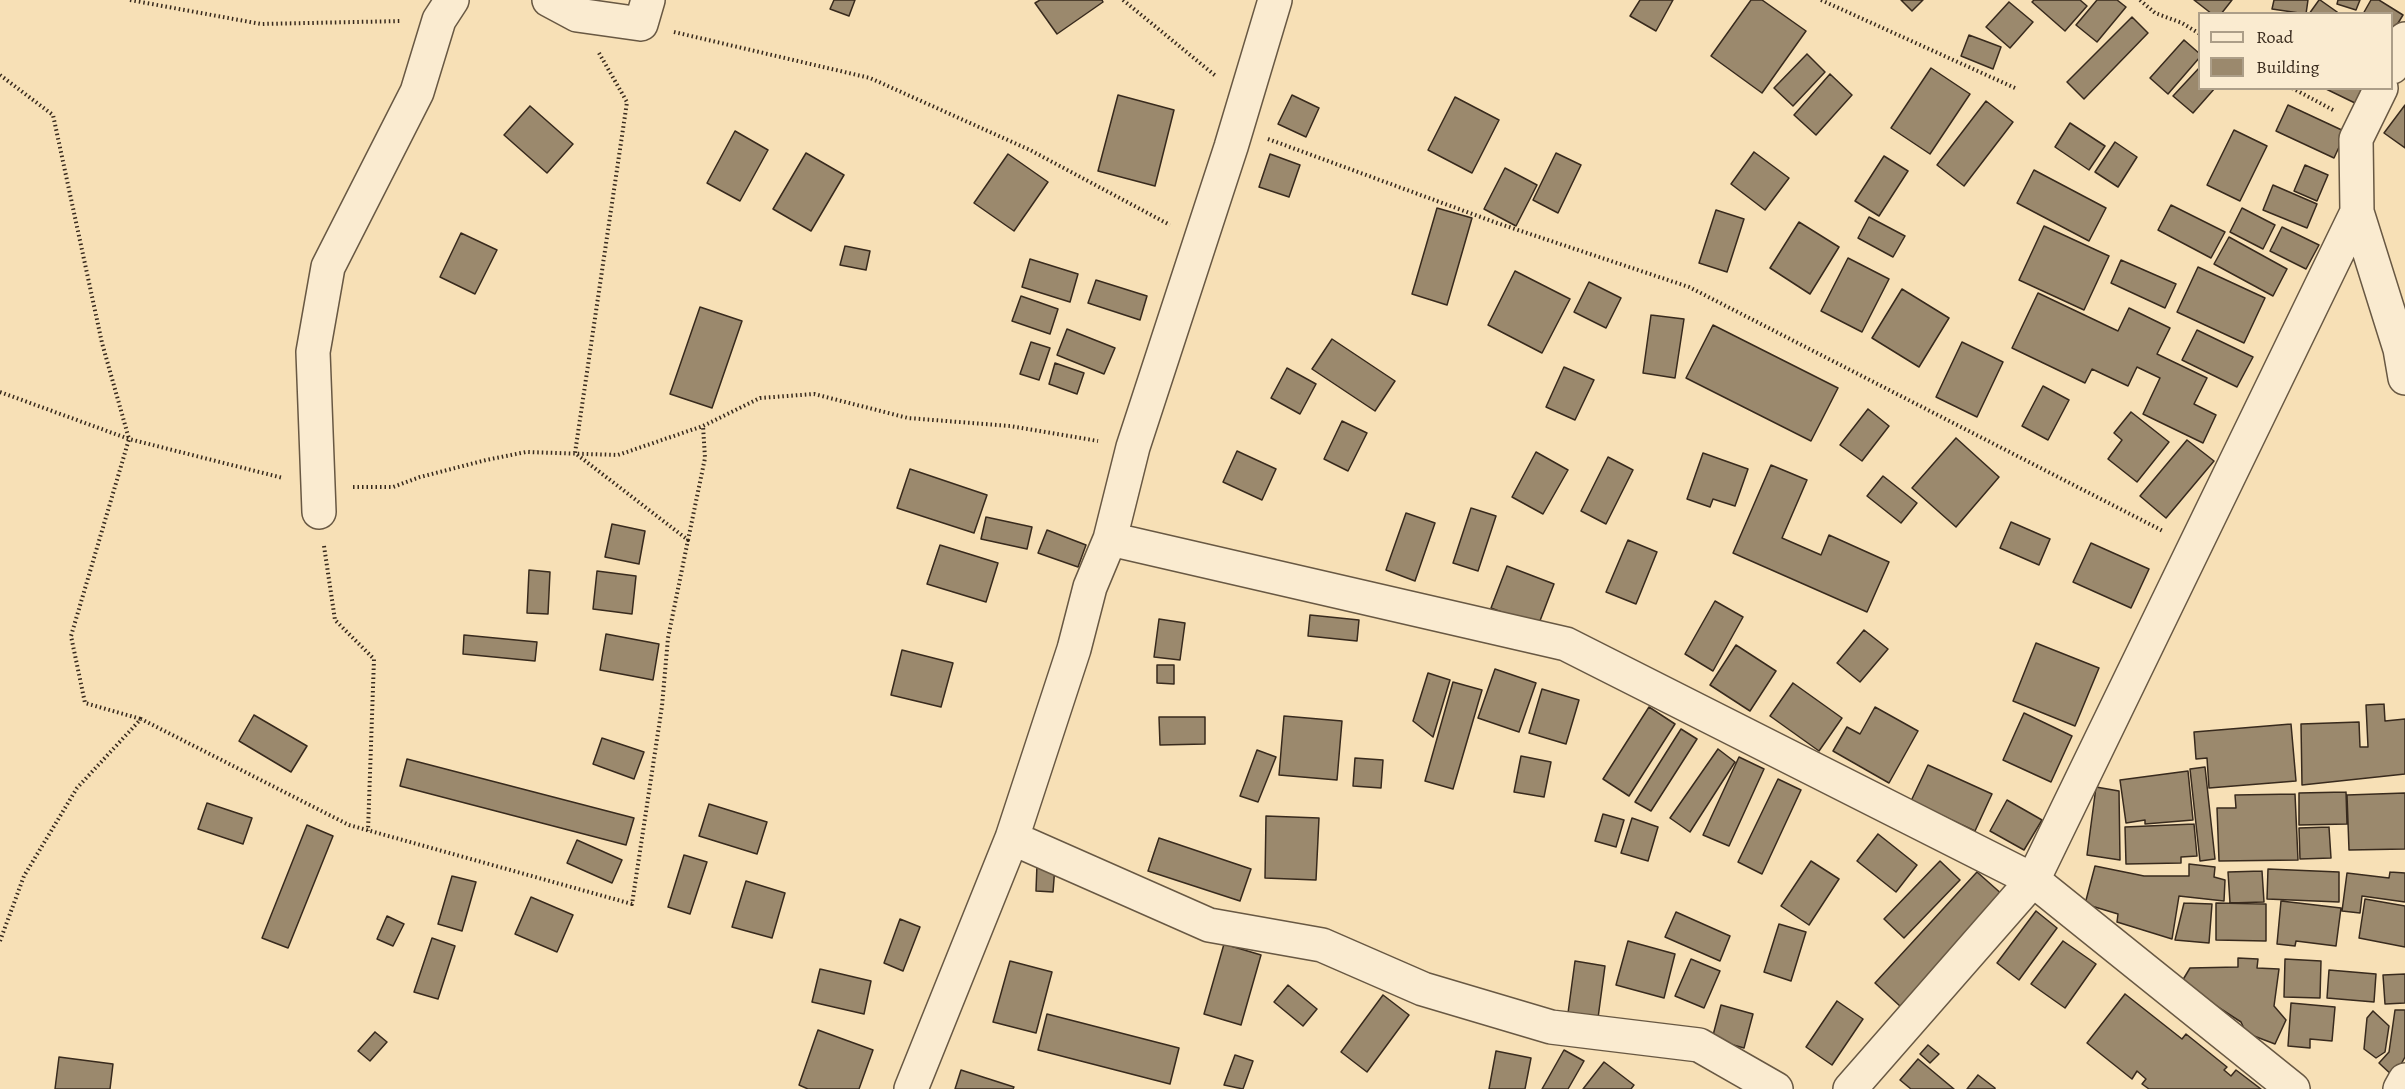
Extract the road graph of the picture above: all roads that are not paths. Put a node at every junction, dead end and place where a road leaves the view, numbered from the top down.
1 (1275, 0) edge
2 (563, 7) edge
3 (445, 10) edge
4 (645, 12) edge
5 (2405, 39) edge
6 (2393, 63) edge
7 (2380, 90) edge
8 (2357, 212) junction
9 (2405, 378) edge
10 (318, 500) road end
11 (1110, 539) junction
12 (1012, 838) junction
13 (2033, 880) junction
14 (2405, 1080) edge
15 (911, 1089) edge
16 (1776, 1089) edge
17 (1850, 1089) edge
18 (2293, 1089) edge
19 (2400, 1089) edge

1 - 11 street
2 - 4 street
3 - 10 street
5 - 6 street
7 - 8 street
8 - 9 street
8 - 13 street
11 - 12 street
11 - 13 street
12 - 15 street
12 - 16 street
13 - 17 street
13 - 18 street
14 - 19 street

